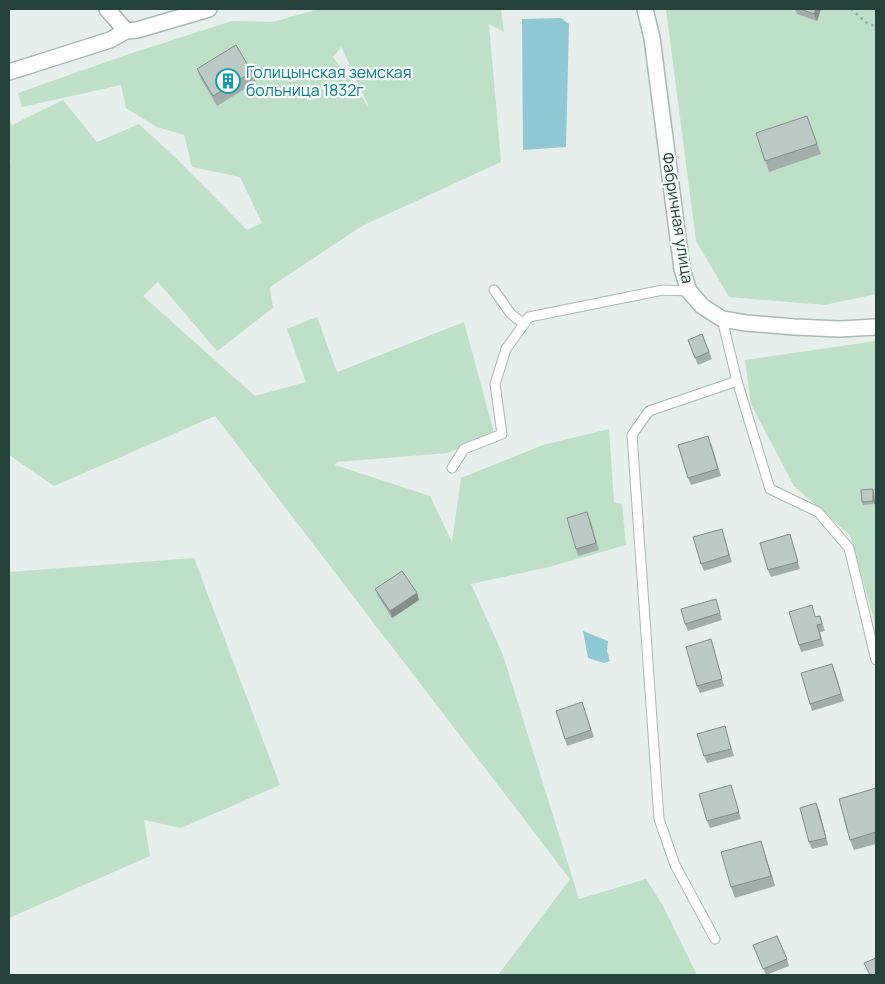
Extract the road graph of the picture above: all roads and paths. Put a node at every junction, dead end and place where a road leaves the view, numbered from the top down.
1 (106, 9) edge
2 (209, 9) edge
3 (645, 9) edge
4 (851, 9) edge
5 (876, 26) edge
6 (126, 31) junction
7 (9, 72) edge
8 (9, 166) edge
9 (9, 171) edge
10 (494, 290) dead end
11 (689, 291) junction
12 (722, 319) junction
13 (524, 324) junction
14 (876, 327) edge
15 (737, 382) junction
16 (452, 468) dead end
17 (876, 660) edge
18 (715, 939) dead end

1 - 6 street
2 - 6 street
3 - 11 street, Фабричная улица
4 - 5 path
6 - 7 street
8 - 9 path
10 - 13 lane
11 - 12 street, Фабричная улица
11 - 13 lane
12 - 14 street, Фабричная улица
12 - 15 lane
13 - 16 lane
15 - 17 lane
15 - 18 lane

